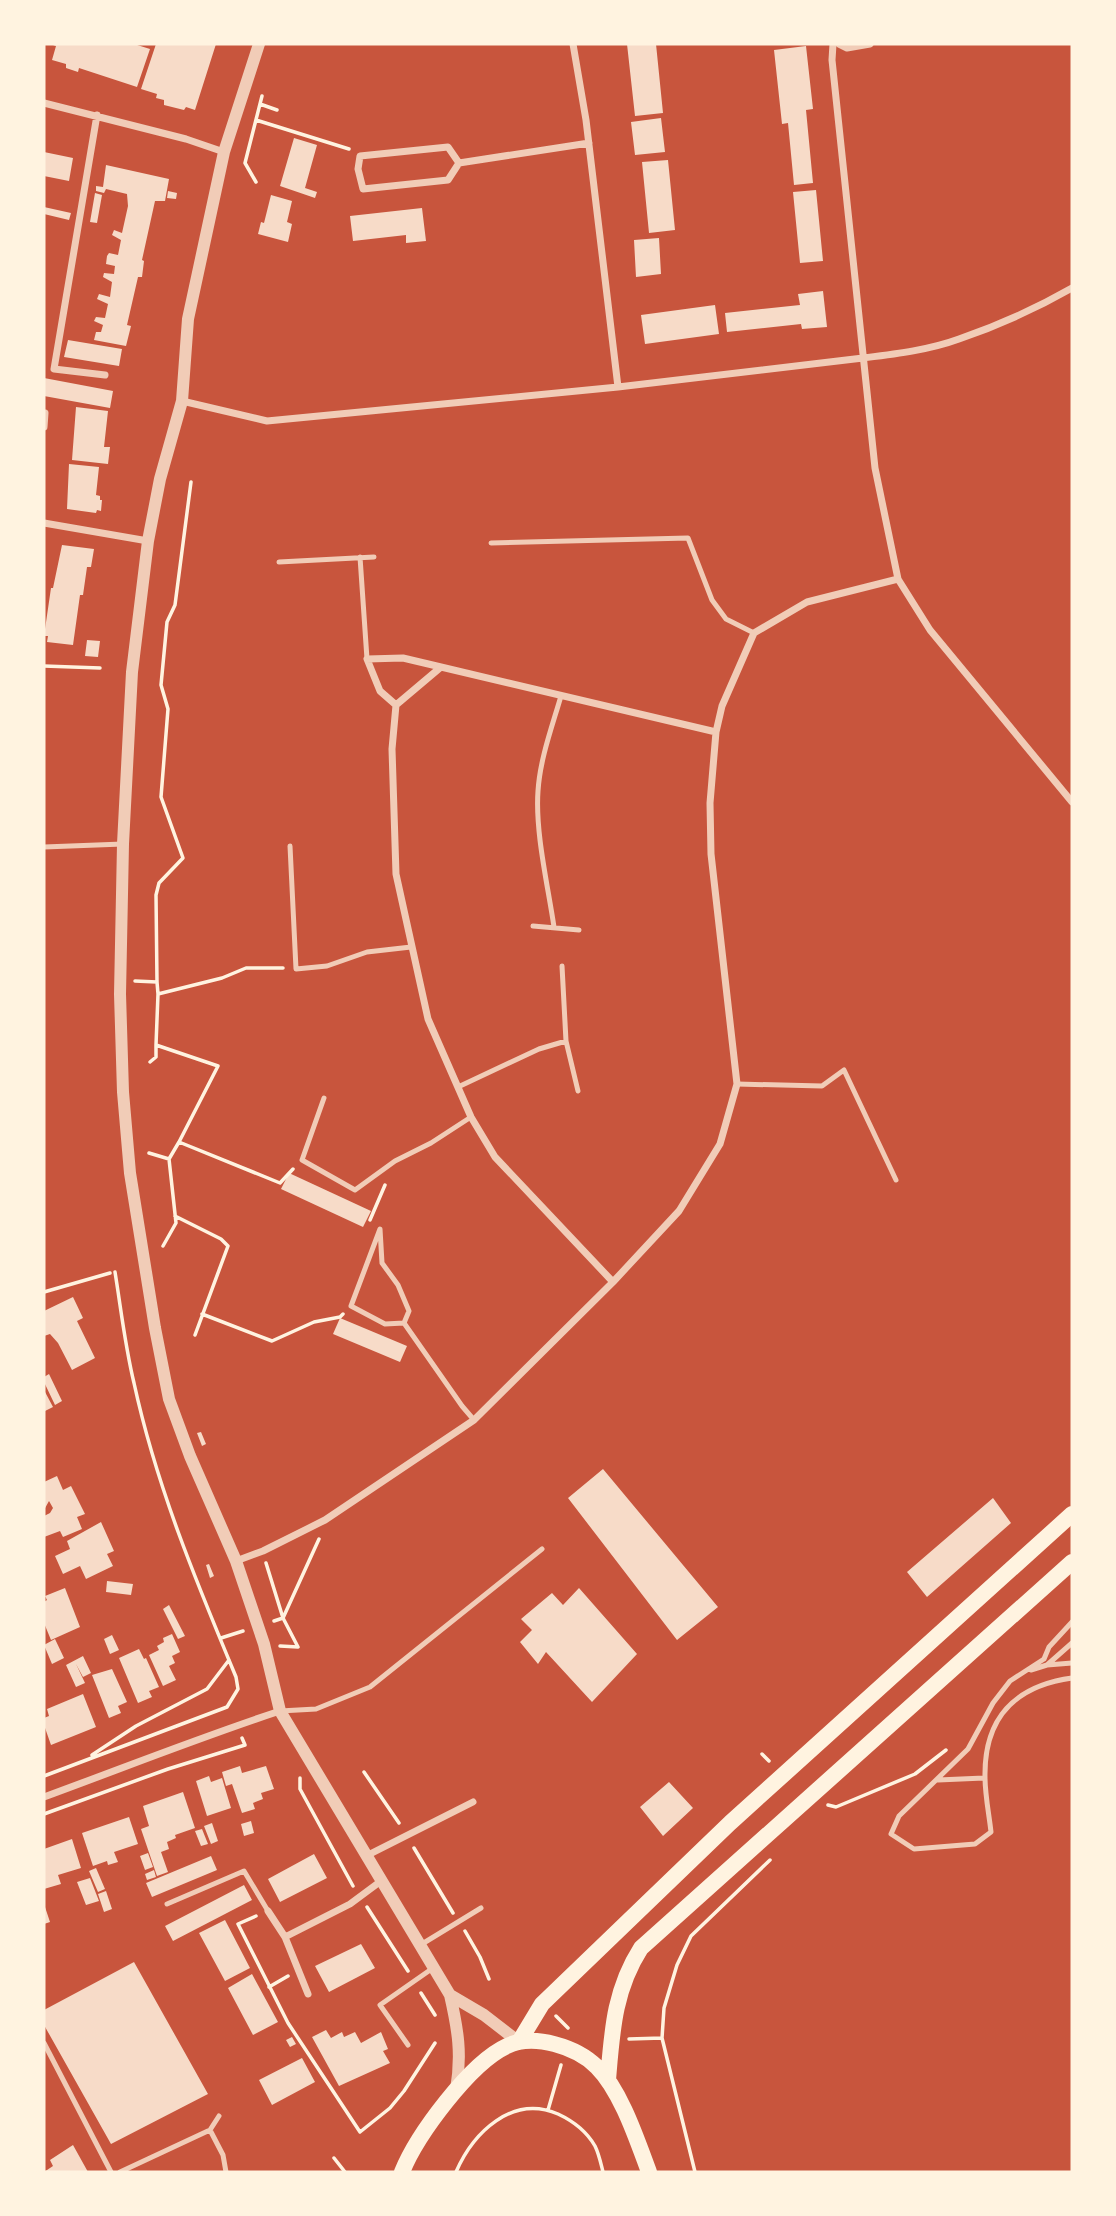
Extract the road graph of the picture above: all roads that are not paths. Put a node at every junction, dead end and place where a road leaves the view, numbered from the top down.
1 (258, 44) edge
2 (573, 44) edge
3 (833, 44) edge
4 (839, 44) edge
5 (870, 44) edge
6 (44, 103) edge
7 (97, 116) junction
8 (589, 143) junction
9 (224, 152) junction
10 (459, 163) junction
11 (1072, 288) edge
12 (863, 358) junction
13 (105, 375) dead end
14 (618, 387) junction
15 (182, 401) junction
16 (46, 413) dead end
17 (44, 427) edge
18 (44, 523) edge
19 (148, 541) junction
20 (491, 543) dead end
21 (360, 557) junction
22 (374, 557) dead end
23 (279, 562) dead end
24 (898, 579) junction
25 (754, 633) junction
26 (367, 659) junction
27 (441, 667) junction
28 (561, 696) junction
29 (396, 705) junction
30 (716, 732) junction
31 (1072, 802) edge
32 (123, 845) junction
33 (290, 846) dead end
34 (44, 848) edge
35 (533, 926) dead end
36 (554, 927) junction
37 (579, 930) dead end
38 (411, 947) junction
39 (562, 966) dead end
40 (566, 1041) junction
41 (737, 1084) junction
42 (457, 1087) junction
43 (578, 1091) dead end
44 (324, 1098) dead end
45 (471, 1117) junction
46 (896, 1180) dead end
47 (612, 1282) junction
48 (404, 1323) junction
49 (474, 1420) junction
50 (1072, 1514) edge
51 (542, 1549) dead end
52 (236, 1561) junction
53 (1072, 1562) edge
54 (1072, 1622) edge
55 (1072, 1643) edge
56 (1072, 1663) edge
57 (1047, 1665) junction
58 (1024, 1672) junction
59 (1072, 1678) edge
60 (280, 1711) junction
61 (984, 1779) junction
62 (938, 1780) junction
63 (44, 1797) edge
64 (473, 1802) dead end
65 (366, 1856) junction
66 (381, 1881) junction
67 (167, 1904) dead end
68 (481, 1908) dead end
69 (268, 1911) joint
70 (285, 1937) junction
71 (419, 1945) junction
72 (433, 1968) junction
73 (308, 1994) dead end
74 (450, 1994) junction
75 (519, 2042) junction
76 (44, 2043) edge
77 (408, 2045) dead end
78 (608, 2081) junction
79 (456, 2091) junction
80 (219, 2116) dead end
81 (210, 2130) junction
82 (111, 2172) edge
83 (120, 2172) edge
84 (226, 2172) edge
85 (402, 2172) edge
86 (649, 2172) edge

1 - 9 street
2 - 8 street
3 - 12 street
4 - 5 street
6 - 7 street
7 - 9 street
7 - 13 street
8 - 10 street
8 - 14 street
9 - 15 street
10 - 10 street
11 - 12 street
12 - 14 street
12 - 24 street
14 - 15 street
15 - 19 street
16 - 17 street
18 - 19 street
19 - 32 street
20 - 25 lane
21 - 22 lane
21 - 23 lane
21 - 26 lane
24 - 25 street
24 - 31 street
25 - 30 street
26 - 27 street
26 - 29 street
27 - 28 street
27 - 29 street
28 - 30 street
28 - 36 lane
29 - 38 street
30 - 41 street
32 - 34 lane
32 - 52 street
33 - 38 lane
35 - 36 lane
36 - 37 lane
38 - 42 street
39 - 40 lane
40 - 42 lane
40 - 43 lane
41 - 46 lane
41 - 47 street
42 - 45 street
44 - 45 lane
45 - 47 street
47 - 49 street
48 - 48 lane
48 - 49 lane
49 - 52 street
50 - 75 main road
51 - 60 lane
52 - 60 street
53 - 78 main road
54 - 58 lane
55 - 57 lane
56 - 57 lane
57 - 58 lane
58 - 62 lane
59 - 61 lane
60 - 63 street
60 - 65 street
61 - 62 lane
61 - 62 lane
64 - 65 street
65 - 66 street
66 - 70 street
66 - 71 street
67 - 69 lane
68 - 71 lane
69 - 70 street
70 - 73 street
71 - 72 street
72 - 74 street
72 - 77 lane
74 - 75 street
74 - 79 street
75 - 78 main road
75 - 79 main road
76 - 82 lane
78 - 86 main road
79 - 85 main road
80 - 81 lane
81 - 83 lane
81 - 84 lane

